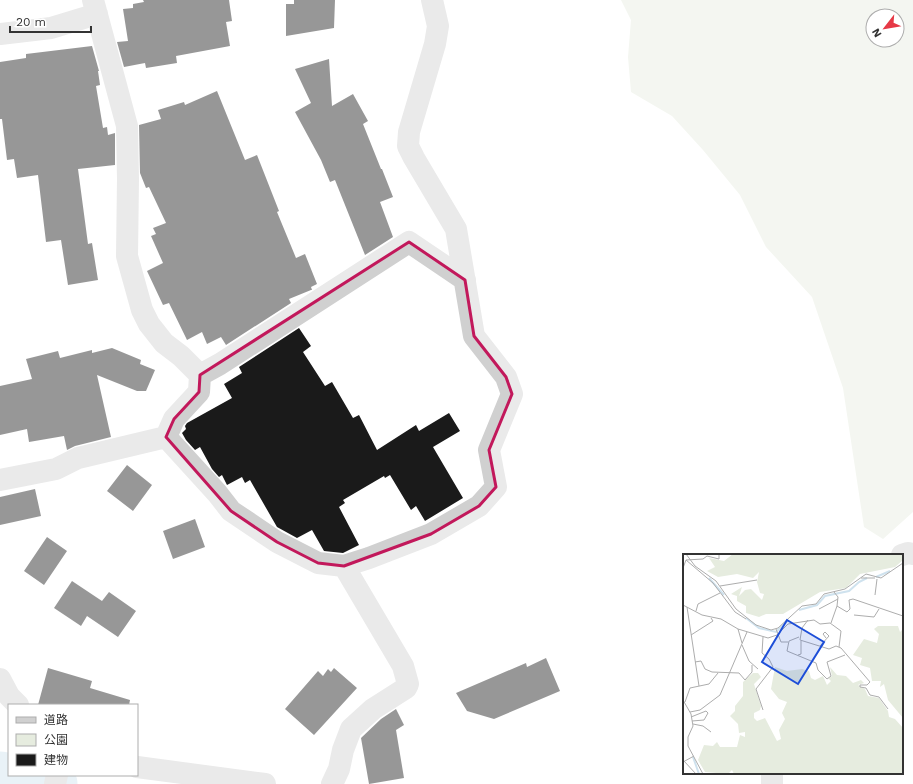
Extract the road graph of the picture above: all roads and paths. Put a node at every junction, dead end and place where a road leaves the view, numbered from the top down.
1 (432, 0) edge
2 (95, 7) edge
3 (0, 34) edge
4 (465, 280) junction
5 (200, 375) junction
6 (166, 437) junction
7 (0, 480) edge
8 (913, 554) edge
9 (903, 555) edge
10 (344, 566) junction
11 (0, 679) edge
12 (17, 704) edge
13 (138, 767) edge
14 (265, 784) edge
15 (332, 784) edge

1 - 4 street
2 - 3 street
2 - 5 street
4 - 5 street
4 - 10 street
5 - 6 street
6 - 7 street
6 - 10 street
8 - 9 street
10 - 15 street
11 - 12 street
13 - 14 street

